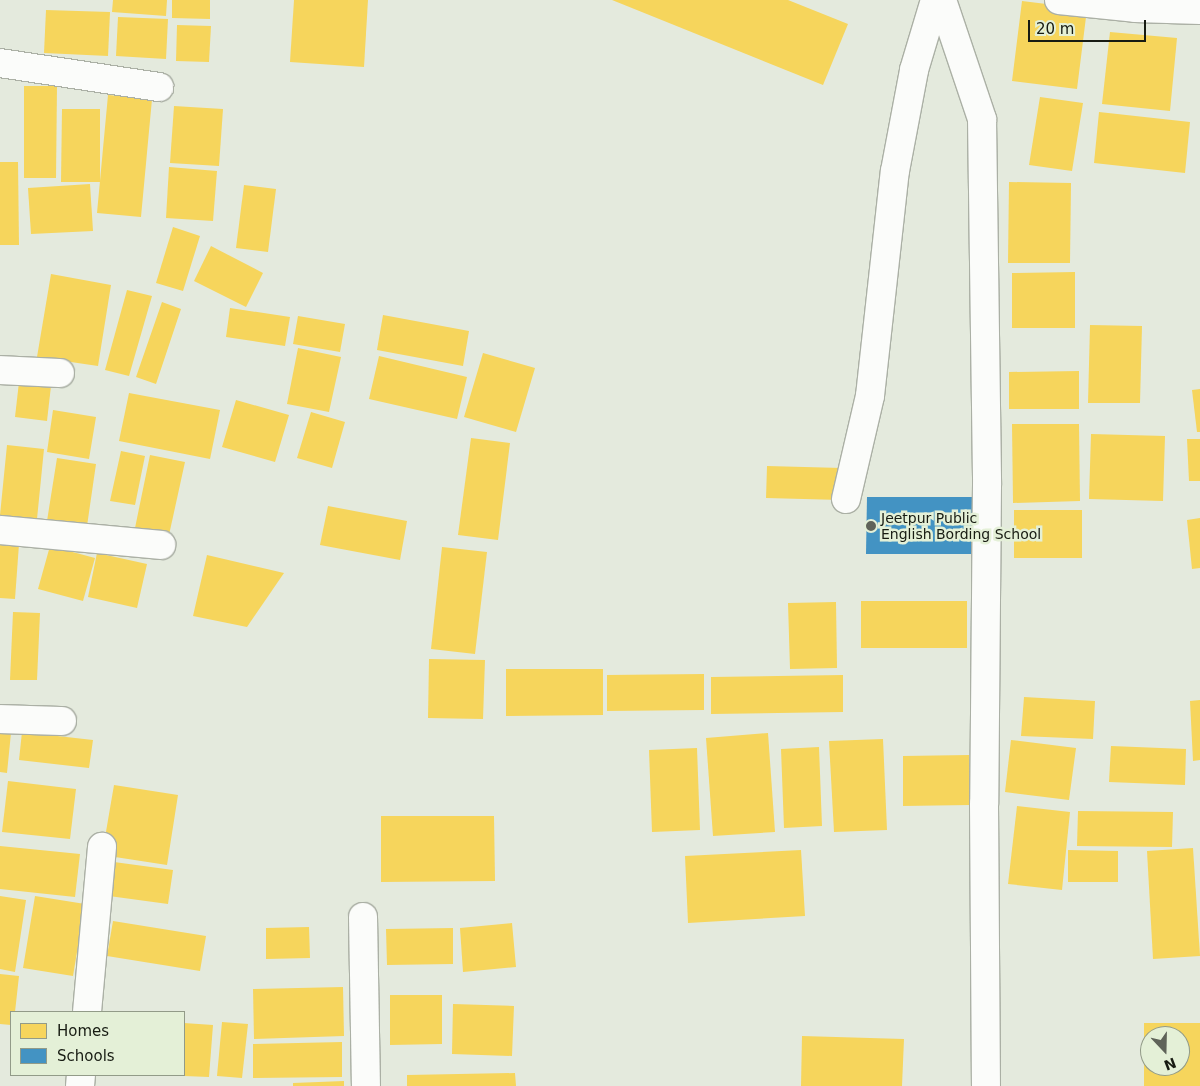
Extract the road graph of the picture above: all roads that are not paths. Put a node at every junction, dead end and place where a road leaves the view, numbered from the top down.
1 (934, 0) edge
2 (942, 0) edge
3 (1059, 0) edge
4 (1200, 10) edge
5 (0, 63) edge
6 (159, 87) dead end
7 (0, 370) edge
8 (60, 373) dead end
9 (846, 499) dead end
10 (0, 530) edge
11 (161, 545) dead end
12 (0, 719) edge
13 (62, 720) dead end
14 (102, 847) dead end
15 (363, 917) dead end
16 (87, 1011) edge
17 (366, 1086) edge
18 (986, 1086) edge

1 - 9 street
2 - 18 street
3 - 4 street
5 - 6 street
7 - 8 street
10 - 11 street
12 - 13 street
14 - 16 street
15 - 17 street

